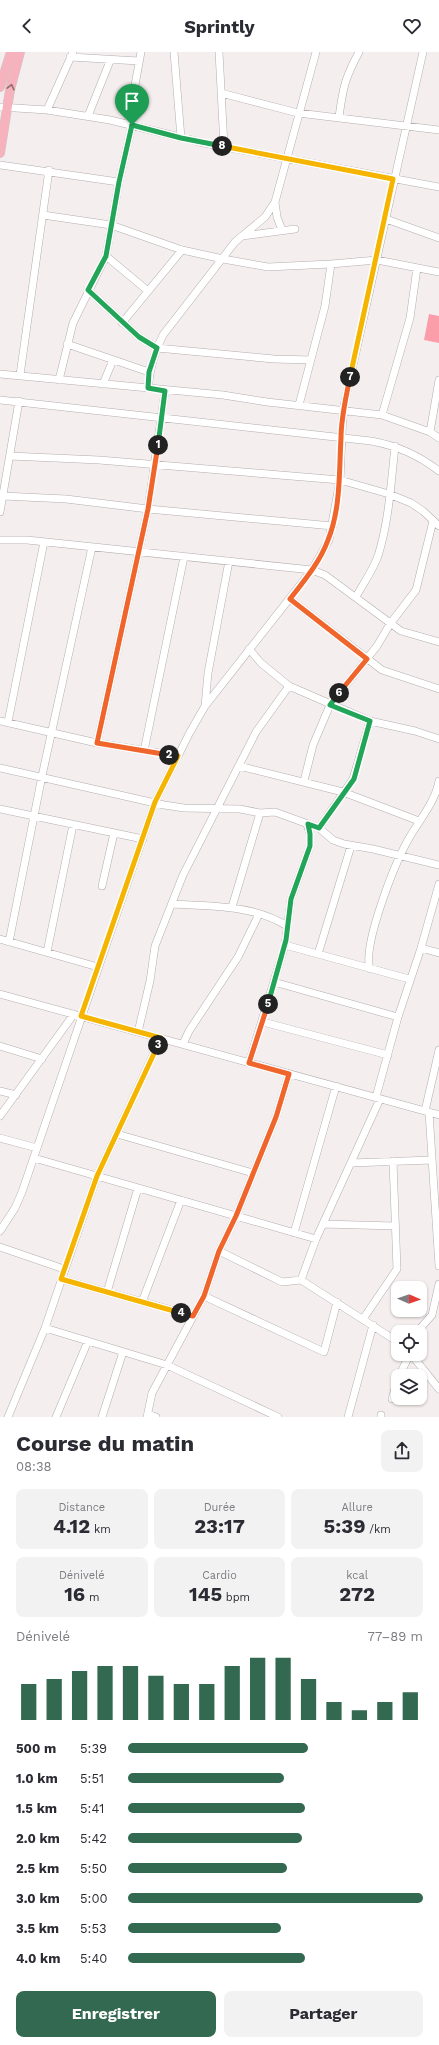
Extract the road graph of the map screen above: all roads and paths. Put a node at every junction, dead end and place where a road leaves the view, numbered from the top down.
1 (11, 52) edge
2 (20, 52) edge
3 (141, 52) edge
4 (174, 52) edge
5 (218, 52) edge
6 (316, 52) edge
7 (359, 52) edge
8 (423, 52) edge
9 (72, 55) edge
10 (110, 60) junction
11 (140, 61) junction
12 (0, 88) edge
13 (221, 93) junction
14 (3, 107) edge
15 (47, 110) junction
16 (298, 113) junction
17 (88, 116) junction
18 (340, 116) junction
19 (130, 124) junction
20 (406, 126) junction
21 (439, 130) edge
22 (181, 138) junction
23 (224, 146) junction
24 (0, 153) edge
25 (286, 157) junction
26 (0, 164) edge
27 (49, 170) junction
28 (393, 179) junction
29 (119, 182) junction
30 (439, 187) edge
31 (275, 202) junction
32 (43, 216) junction
33 (386, 219) junction
34 (111, 225) junction
35 (295, 229) dead end
36 (282, 230) junction
37 (242, 236) junction
38 (439, 238) edge
39 (182, 250) junction
40 (106, 256) junction
41 (223, 259) junction
42 (377, 260) junction
43 (331, 264) junction
44 (417, 268) junction
45 (439, 272) edge
46 (88, 290) junction
47 (148, 291) junction
48 (122, 323) junction
49 (67, 344) junction
50 (157, 348) junction
51 (113, 360) junction
52 (311, 360) junction
53 (149, 372) junction
54 (0, 374) edge
55 (20, 375) junction
56 (59, 380) junction
57 (439, 380) edge
58 (103, 384) junction
59 (148, 388) junction
60 (165, 391) junction
61 (0, 400) edge
62 (19, 401) junction
63 (299, 405) junction
64 (343, 410) junction
65 (382, 416) junction
66 (161, 418) junction
67 (430, 432) junction
68 (341, 437) junction
69 (439, 438) edge
70 (395, 446) junction
71 (10, 456) junction
72 (155, 466) junction
73 (439, 471) edge
74 (340, 480) junction
75 (390, 494) junction
76 (3, 496) junction
77 (148, 509) junction
78 (0, 512) edge
79 (433, 521) junction
80 (333, 526) junction
81 (439, 526) edge
82 (0, 540) edge
83 (44, 542) junction
84 (92, 547) junction
85 (138, 552) junction
86 (184, 557) junction
87 (229, 561) junction
88 (312, 570) junction
89 (356, 597) junction
90 (290, 599) junction
91 (390, 624) junction
92 (439, 642) edge
93 (249, 649) junction
94 (367, 659) junction
95 (289, 686) junction
96 (439, 689) edge
97 (330, 705) junction
98 (205, 706) junction
99 (0, 721) edge
100 (370, 721) junction
101 (8, 722) junction
102 (52, 732) junction
103 (439, 739) edge
104 (97, 743) junction
105 (144, 751) junction
106 (178, 756) junction
107 (239, 766) junction
108 (0, 768) edge
109 (42, 776) junction
110 (304, 781) junction
111 (439, 781) edge
112 (343, 792) junction
113 (155, 802) junction
114 (217, 808) junction
115 (0, 809) edge
116 (260, 813) junction
117 (35, 816) junction
118 (419, 821) junction
119 (73, 824) junction
120 (308, 824) junction
121 (319, 828) junction
122 (114, 833) junction
123 (143, 839) junction
124 (351, 846) junction
125 (400, 855) junction
126 (439, 865) edge
127 (439, 884) edge
128 (102, 886) dead end
129 (173, 904) junction
130 (436, 907) edge
131 (232, 908) junction
132 (258, 914) junction
133 (287, 926) junction
134 (0, 939) edge
135 (10, 942) junction
136 (285, 945) junction
137 (421, 948) junction
138 (47, 952) junction
139 (439, 952) edge
140 (318, 954) junction
141 (98, 967) junction
142 (370, 969) junction
143 (409, 979) junction
144 (274, 982) junction
145 (0, 994) edge
146 (78, 1015) junction
147 (398, 1017) junction
148 (263, 1022) junction
149 (138, 1032) junction
150 (161, 1038) junction
151 (183, 1044) junction
152 (0, 1046) edge
153 (439, 1050) edge
154 (388, 1056) junction
155 (42, 1059) junction
156 (249, 1063) junction
157 (289, 1074) junction
158 (336, 1086) junction
159 (0, 1091) edge
160 (16, 1095) junction
161 (378, 1098) junction
162 (427, 1112) junction
163 (439, 1115) edge
164 (0, 1116) edge
165 (117, 1134) junction
166 (0, 1138) edge
167 (37, 1148) junction
168 (34, 1158) junction
169 (432, 1160) junction
170 (394, 1161) junction
171 (351, 1162) junction
172 (253, 1173) junction
173 (97, 1176) junction
174 (138, 1188) junction
175 (181, 1200) junction
176 (236, 1216) junction
177 (323, 1224) junction
178 (395, 1226) junction
179 (0, 1231) edge
180 (294, 1233) junction
181 (316, 1239) junction
182 (0, 1247) edge
183 (219, 1251) junction
184 (439, 1266) edge
185 (64, 1269) junction
186 (61, 1279) junction
187 (301, 1280) junction
188 (439, 1284) edge
189 (107, 1292) junction
190 (204, 1296) junction
191 (142, 1302) junction
192 (337, 1302) junction
193 (193, 1316) junction
194 (436, 1317) edge
195 (363, 1319) junction
196 (373, 1325) junction
197 (426, 1325) edge
198 (45, 1328) junction
199 (391, 1337) edge
200 (88, 1342) junction
201 (123, 1352) junction
202 (417, 1361) edge
203 (167, 1365) junction
204 (439, 1389) edge
205 (148, 1415) edge
206 (8, 1417) edge
207 (56, 1417) edge
208 (102, 1417) edge
209 (156, 1417) edge
210 (278, 1417) edge
211 (348, 1417) edge

1 - 12 main road
14 -> 2 main road
3 - 11 street
4 - 22 street
5 - 13 street
6 - 16 street
7 - 18 street
8 - 20 street
9 - 10 street
9 - 15 street
10 - 11 street
10 - 17 street
11 - 19 street
13 - 16 street
13 - 23 street
14 - 15 street
14 - 24 main road
15 - 17 street
16 - 18 street
16 - 25 street
17 - 19 street
18 - 20 street
19 - 22 street
19 - 29 street
20 - 21 street
20 - 28 street
22 - 23 street
23 - 25 street
25 - 28 street
25 - 31 street
26 - 27 street
27 - 29 street
27 - 32 street
28 - 30 street
28 - 33 street
29 - 34 street
31 - 36 street
31 - 37 street
32 - 34 street
32 - 55 street
33 - 38 street
33 - 42 street
34 - 39 street
34 - 40 street
35 - 36 street
36 - 37 street
37 - 41 street
39 - 41 street
39 - 47 street
40 - 46 street
40 - 47 street
41 - 43 street
41 - 50 street
42 - 43 street
42 - 44 street
42 - 64 street
43 - 52 street
44 - 45 street
44 - 65 street
46 - 48 street
46 - 49 street
47 - 48 street
48 - 50 street
49 - 51 street
49 - 56 street
50 - 52 street
50 - 53 street
51 - 53 street
51 - 58 street
52 - 63 street
53 - 59 street
54 - 55 street
55 - 56 street
56 - 58 street
57 - 67 street
58 - 59 street
59 - 60 street
60 - 63 street
60 - 66 street
61 - 62 street
62 - 66 street
62 - 71 street
63 - 64 street
64 - 65 street
64 - 68 street
65 - 67 street
66 - 68 street
66 - 72 street
67 - 69 street
68 - 70 street
68 - 74 street
70 - 73 street
70 - 75 street
71 - 72 street
71 - 76 street
72 - 74 street
72 - 77 street
74 - 75 street
74 - 80 street
75 - 79 street
75 - 89 street
76 - 77 street
76 - 78 street
77 - 80 street
77 - 85 street
79 - 81 street
79 - 91 street
80 - 88 street
82 - 83 street
83 - 84 street
83 - 101 street
84 - 85 street
84 - 102 street
85 - 86 street
85 - 104 street
86 - 87 street
86 - 105 street
87 - 88 street
87 - 98 street
88 - 89 street
88 - 90 street
89 - 91 street
90 - 93 street
90 - 94 street
91 - 92 street
91 - 94 street
93 - 95 street
93 - 98 street
94 - 96 street
94 - 97 street
95 - 97 street
95 - 107 street
97 - 100 street
97 - 110 street
98 - 106 street
99 - 101 street
100 - 103 street
100 - 112 street
101 - 102 street
102 - 104 street
102 - 109 street
104 - 105 street
105 - 106 street
106 - 113 street
107 - 110 street
107 - 114 street
108 - 109 street
109 - 113 street
109 - 117 street
110 - 112 street
111 - 118 street
112 - 118 street
112 - 121 street
113 - 114 street
113 - 123 street
114 - 116 street
114 - 129 street
115 - 117 street
116 - 120 street
116 - 131 street
117 - 119 street
117 - 135 street
118 - 125 street
119 - 122 street
119 - 138 street
120 - 121 street
120 - 133 street
121 - 124 street
122 - 123 street
122 - 128 street
123 - 141 street
124 - 125 street
124 - 140 street
125 - 126 street
125 - 142 street
127 - 130 street
129 - 131 street
129 - 149 street
130 - 137 street
131 - 132 street
132 - 133 street
132 - 151 street
133 - 136 street
134 - 135 street
135 - 138 street
136 - 140 street
136 - 144 street
137 - 139 street
137 - 143 street
138 - 141 street
140 - 142 street
141 - 146 street
142 - 143 street
143 - 147 street
144 - 147 street
144 - 148 street
145 - 146 street
146 - 149 street
146 - 155 street
146 - 167 street
147 - 154 street
148 - 154 street
148 - 156 street
149 - 150 street
150 - 151 street
150 - 165 street
151 - 156 street
152 - 155 street
153 - 162 street
154 - 161 street
155 - 160 street
156 - 157 street
157 - 158 street
157 - 172 street
158 - 161 street
158 - 180 street
159 - 160 street
160 - 164 street
161 - 162 street
161 - 171 street
162 - 163 street
162 - 169 street
165 - 172 street
165 - 173 street
166 - 167 street
167 - 168 street
168 - 173 street
168 - 179 street
169 - 170 street
169 - 184 street
170 - 171 street
170 - 178 street
171 - 177 street
172 - 176 street
173 - 174 street
173 - 185 street
174 - 175 street
174 - 189 street
175 - 176 street
175 - 191 street
176 - 180 street
176 - 183 street
177 - 178 street
177 - 181 street
178 - 195 street
180 - 181 street
181 - 187 street
182 - 185 street
183 - 187 street
183 - 190 street
185 - 186 street
186 - 189 street
186 - 198 street
187 - 192 street
188 - 194 street
189 - 191 street
190 - 192 street
190 - 193 street
191 - 193 street
192 - 195 street
193 - 203 street
194 - 197 street
195 - 196 street
196 - 199 street
196 - 211 street
198 - 200 street
198 - 206 street
200 - 201 street
200 - 207 street
201 - 203 street
201 - 208 street
202 - 204 street
203 - 205 street
203 - 210 street
205 - 209 street

